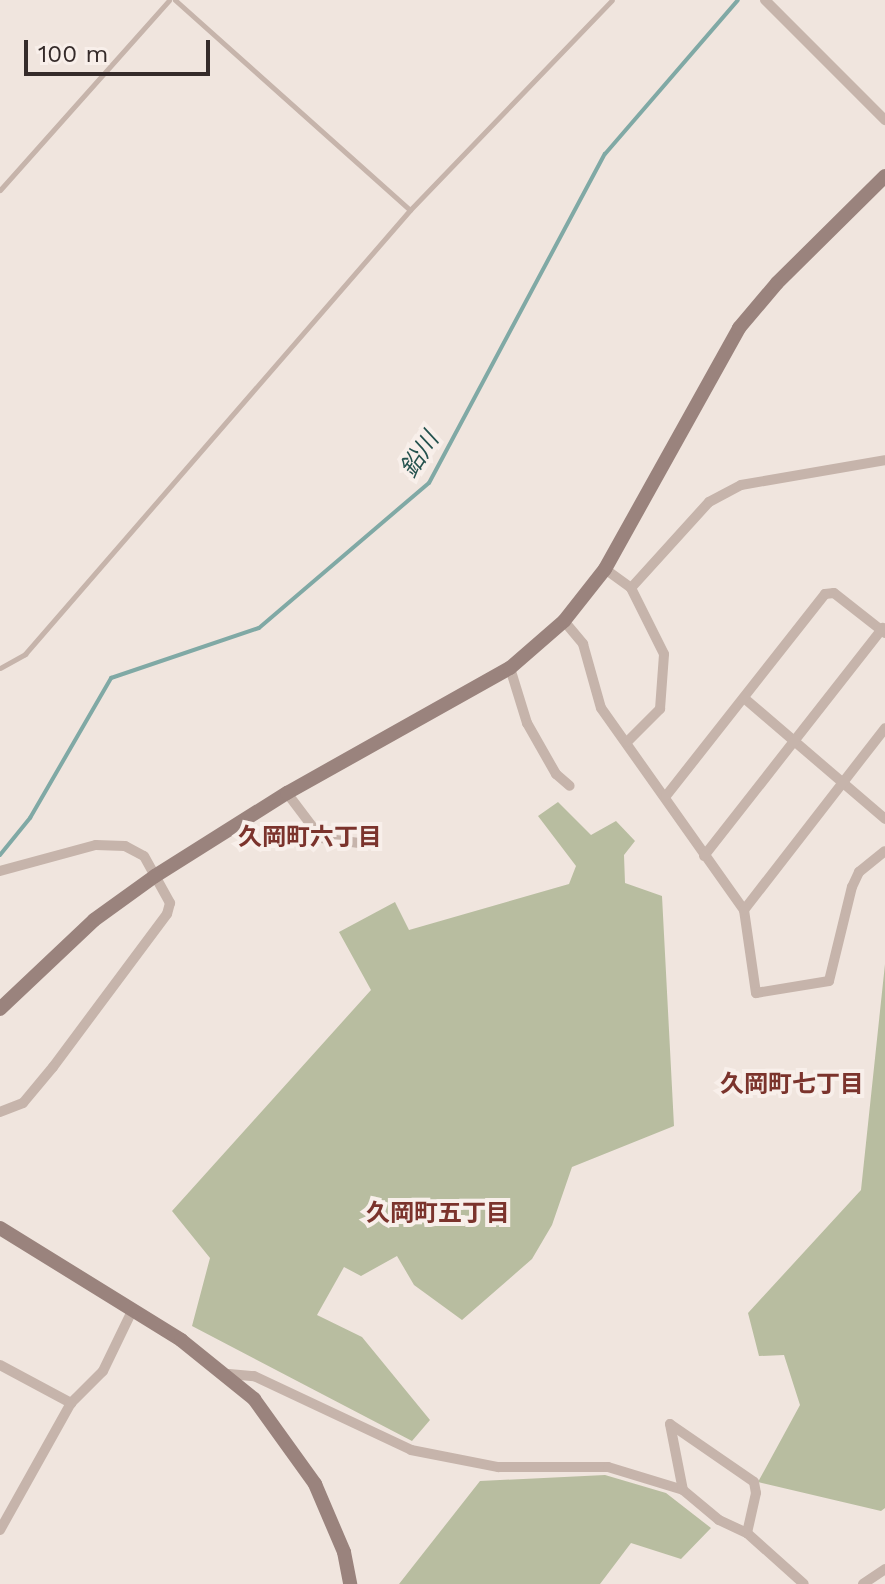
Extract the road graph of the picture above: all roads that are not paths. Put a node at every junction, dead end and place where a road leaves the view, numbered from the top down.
1 (172, 0) edge
2 (612, 0) edge
3 (765, 0) edge
4 (885, 120) edge
5 (885, 176) edge
6 (0, 190) edge
7 (410, 210) junction
8 (885, 460) edge
9 (605, 569) junction
10 (631, 588) junction
11 (564, 621) junction
12 (884, 630) edge
13 (0, 668) edge
14 (510, 668) junction
15 (744, 698) junction
16 (885, 728) edge
17 (793, 741) junction
18 (627, 742) junction
19 (844, 782) junction
20 (570, 786) dead end
21 (287, 793) junction
22 (666, 796) junction
23 (885, 819) edge
24 (367, 844) dead end
25 (885, 851) edge
26 (704, 856) junction
27 (0, 871) edge
28 (155, 876) junction
29 (744, 910) junction
30 (0, 1009) edge
31 (0, 1112) edge
32 (0, 1228) edge
33 (133, 1309) junction
34 (0, 1365) edge
35 (229, 1374) junction
36 (71, 1403) junction
37 (683, 1490) junction
38 (0, 1530) edge
39 (747, 1533) junction
40 (885, 1569) edge
41 (350, 1584) edge
42 (804, 1584) edge
43 (863, 1584) edge

1 - 6 lane
1 - 7 lane
2 - 7 lane
3 - 4 street
5 - 9 street
7 - 13 lane
8 - 10 street
9 - 10 street
9 - 11 street
10 - 18 street
11 - 14 street
11 - 18 street
12 - 15 street
12 - 17 street
14 - 20 street
14 - 21 street
15 - 17 street
15 - 22 street
16 - 19 street
17 - 19 street
17 - 26 street
18 - 22 street
19 - 23 street
19 - 29 street
21 - 24 street
21 - 28 street
22 - 26 street
25 - 29 street
26 - 29 street
27 - 28 street
28 - 30 street
28 - 31 street
32 - 33 street
33 - 35 street
33 - 36 street
34 - 36 street
35 - 37 street
35 - 41 street
36 - 38 street
37 - 39 street
37 - 39 street
39 - 42 street
40 - 43 street

